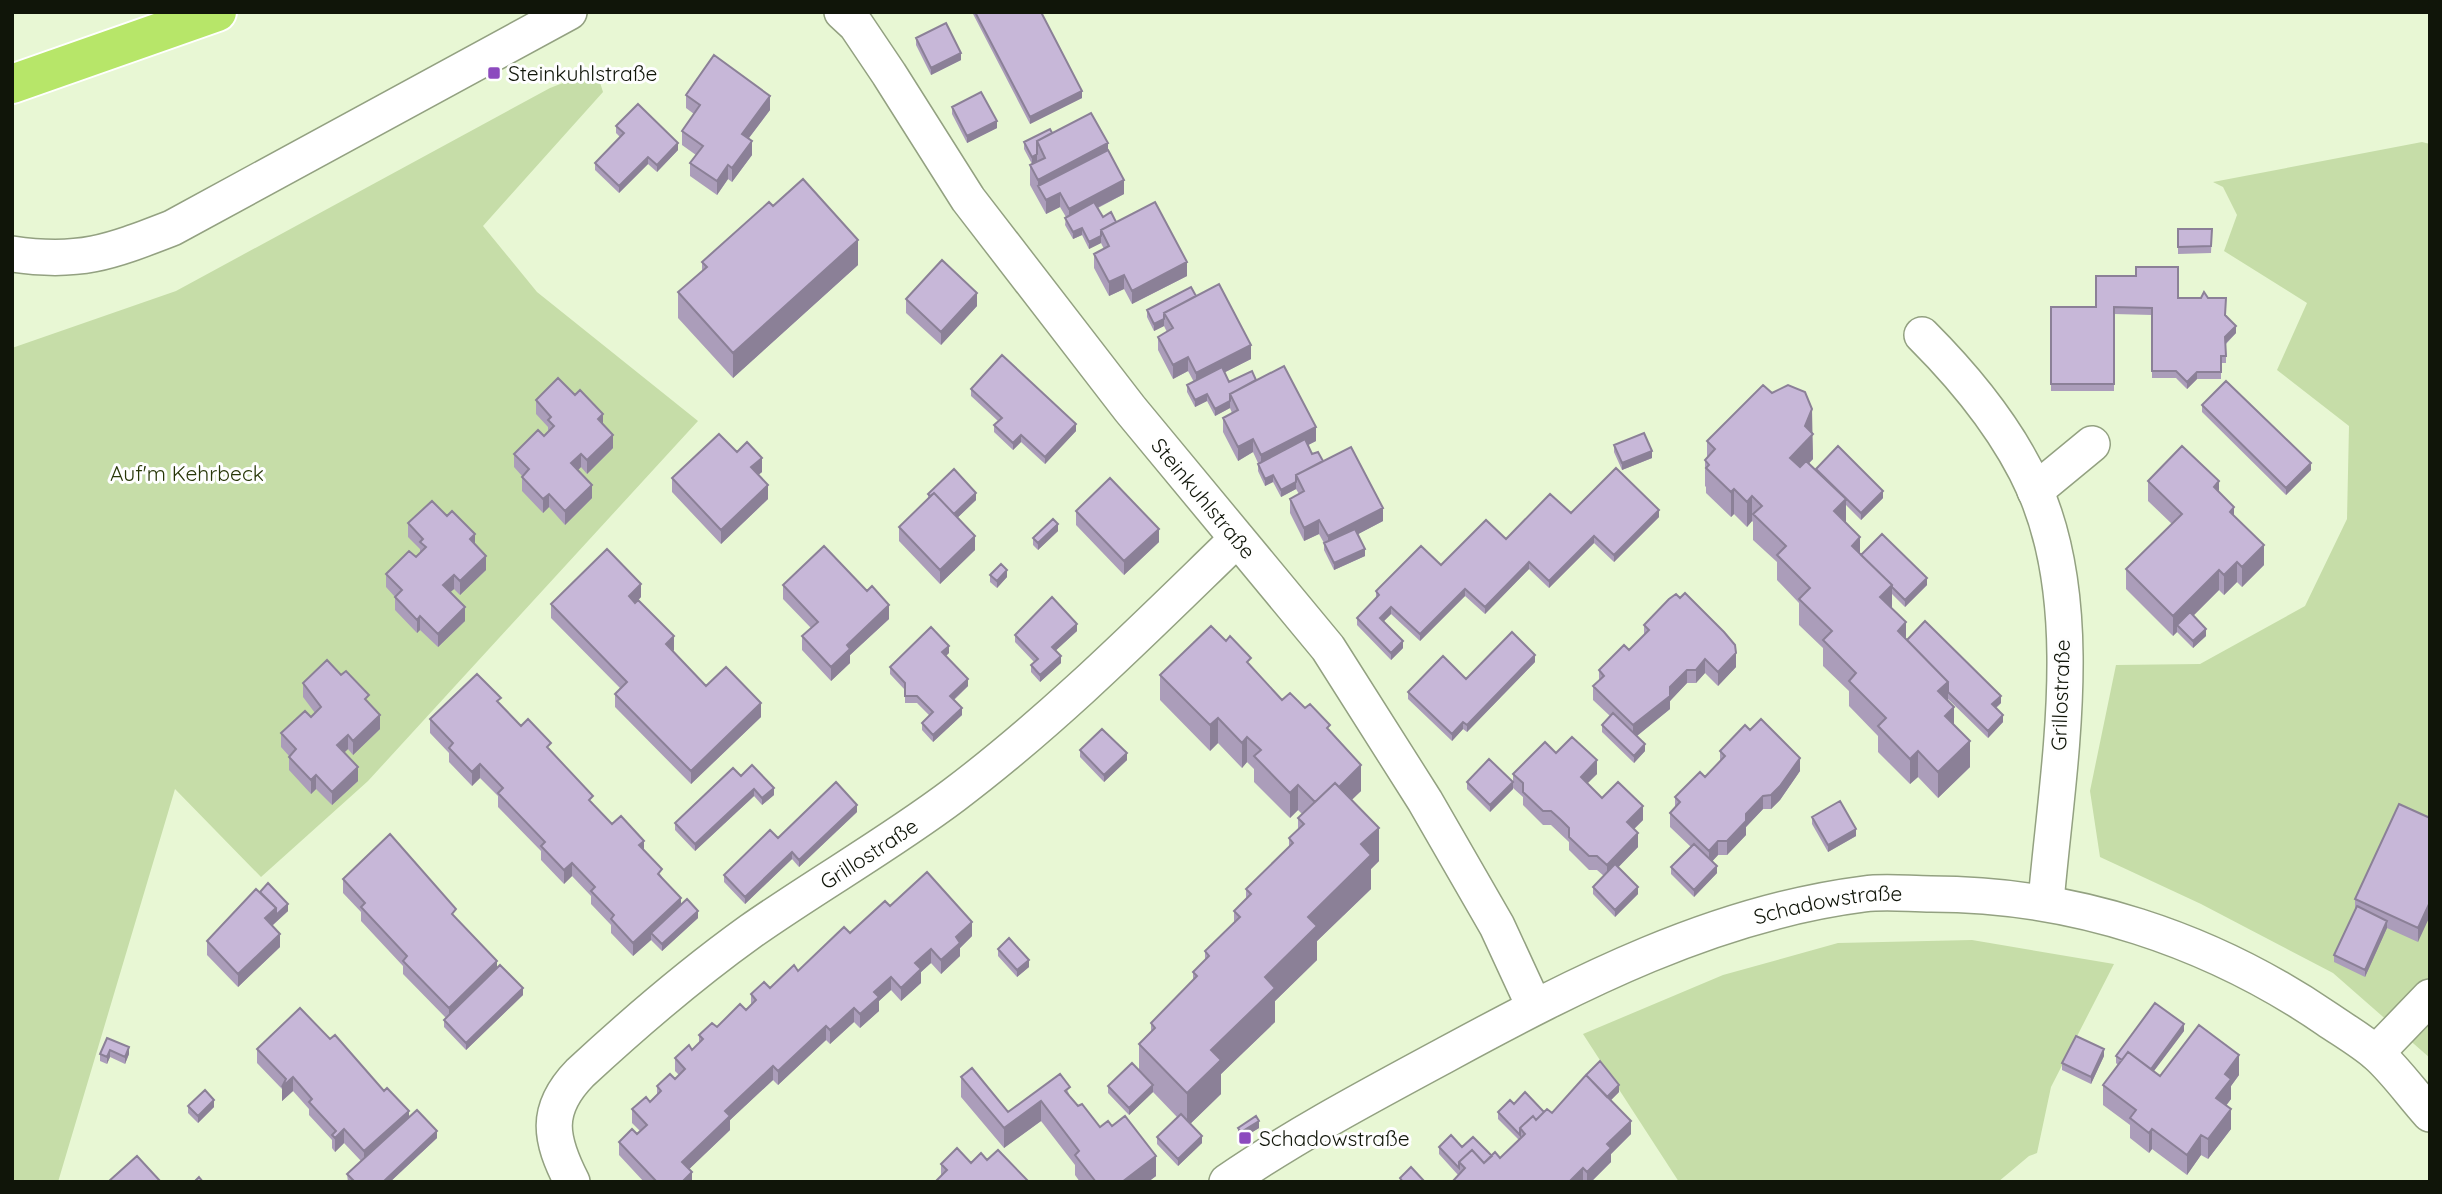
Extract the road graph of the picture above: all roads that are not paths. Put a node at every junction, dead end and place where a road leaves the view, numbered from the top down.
1 (216, 12) edge
2 (569, 12) edge
3 (842, 12) edge
4 (12, 84) edge
5 (12, 254) edge
6 (1922, 335) dead end
7 (2092, 444) dead end
8 (2035, 491) junction
9 (1237, 540) junction
10 (2046, 902) junction
11 (2430, 998) edge
12 (1534, 1006) junction
13 (2376, 1053) junction
14 (2430, 1114) edge
15 (572, 1182) edge
16 (1227, 1182) edge

1 - 4 highway
2 - 5 street
3 - 9 street, Steinkuhlstraße
6 - 8 street, Grillostraße
7 - 8 street
8 - 10 street, Grillostraße
9 - 12 street, Steinkuhlstraße
9 - 15 street, Grillostraße
10 - 12 street, Schadowstraße
10 - 13 street, Schadowstraße
11 - 13 street
12 - 16 street, Schadowstraße
13 - 14 street, Schadowstraße

